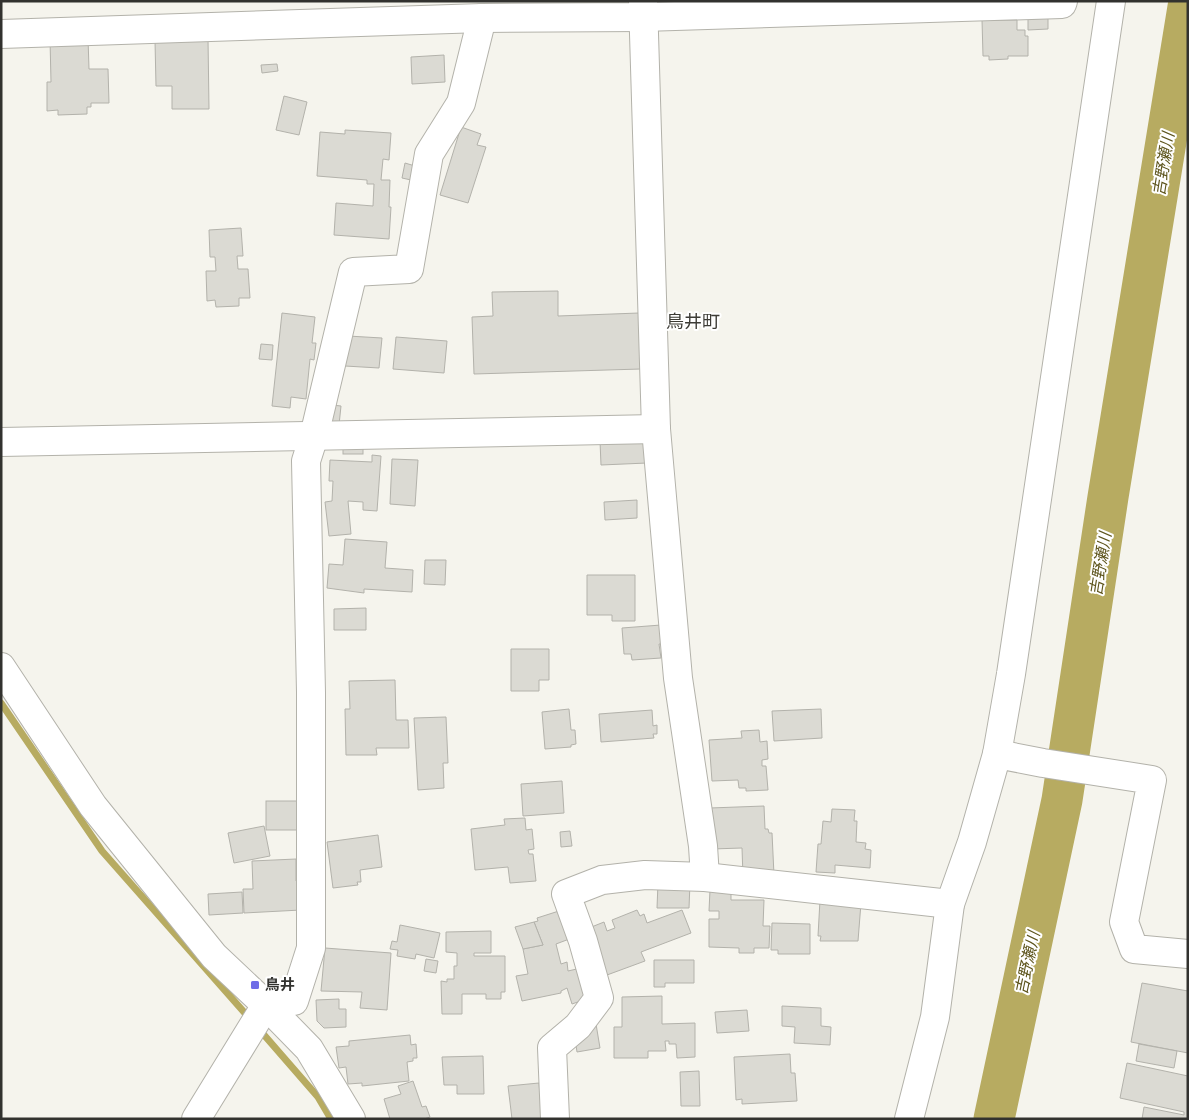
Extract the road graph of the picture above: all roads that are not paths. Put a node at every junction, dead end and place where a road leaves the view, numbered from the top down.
1 (1063, 1) edge
2 (1111, 1) edge
3 (643, 9) edge
4 (482, 18) junction
5 (1, 34) edge
6 (656, 429) junction
7 (314, 436) junction
8 (1, 442) edge
9 (1, 668) edge
10 (997, 754) junction
11 (705, 877) junction
12 (950, 904) junction
13 (1188, 954) edge
14 (266, 1005) junction
15 (196, 1119) edge
16 (351, 1119) edge
17 (555, 1119) edge
18 (909, 1119) edge

1 - 3 street
2 - 10 street
3 - 4 street
3 - 6 street
4 - 5 street
4 - 7 street
6 - 7 street
6 - 11 street
7 - 8 street
7 - 14 street
9 - 14 street
10 - 12 street
10 - 13 street
11 - 12 street
11 - 17 street
12 - 18 street
14 - 15 street
14 - 16 street

